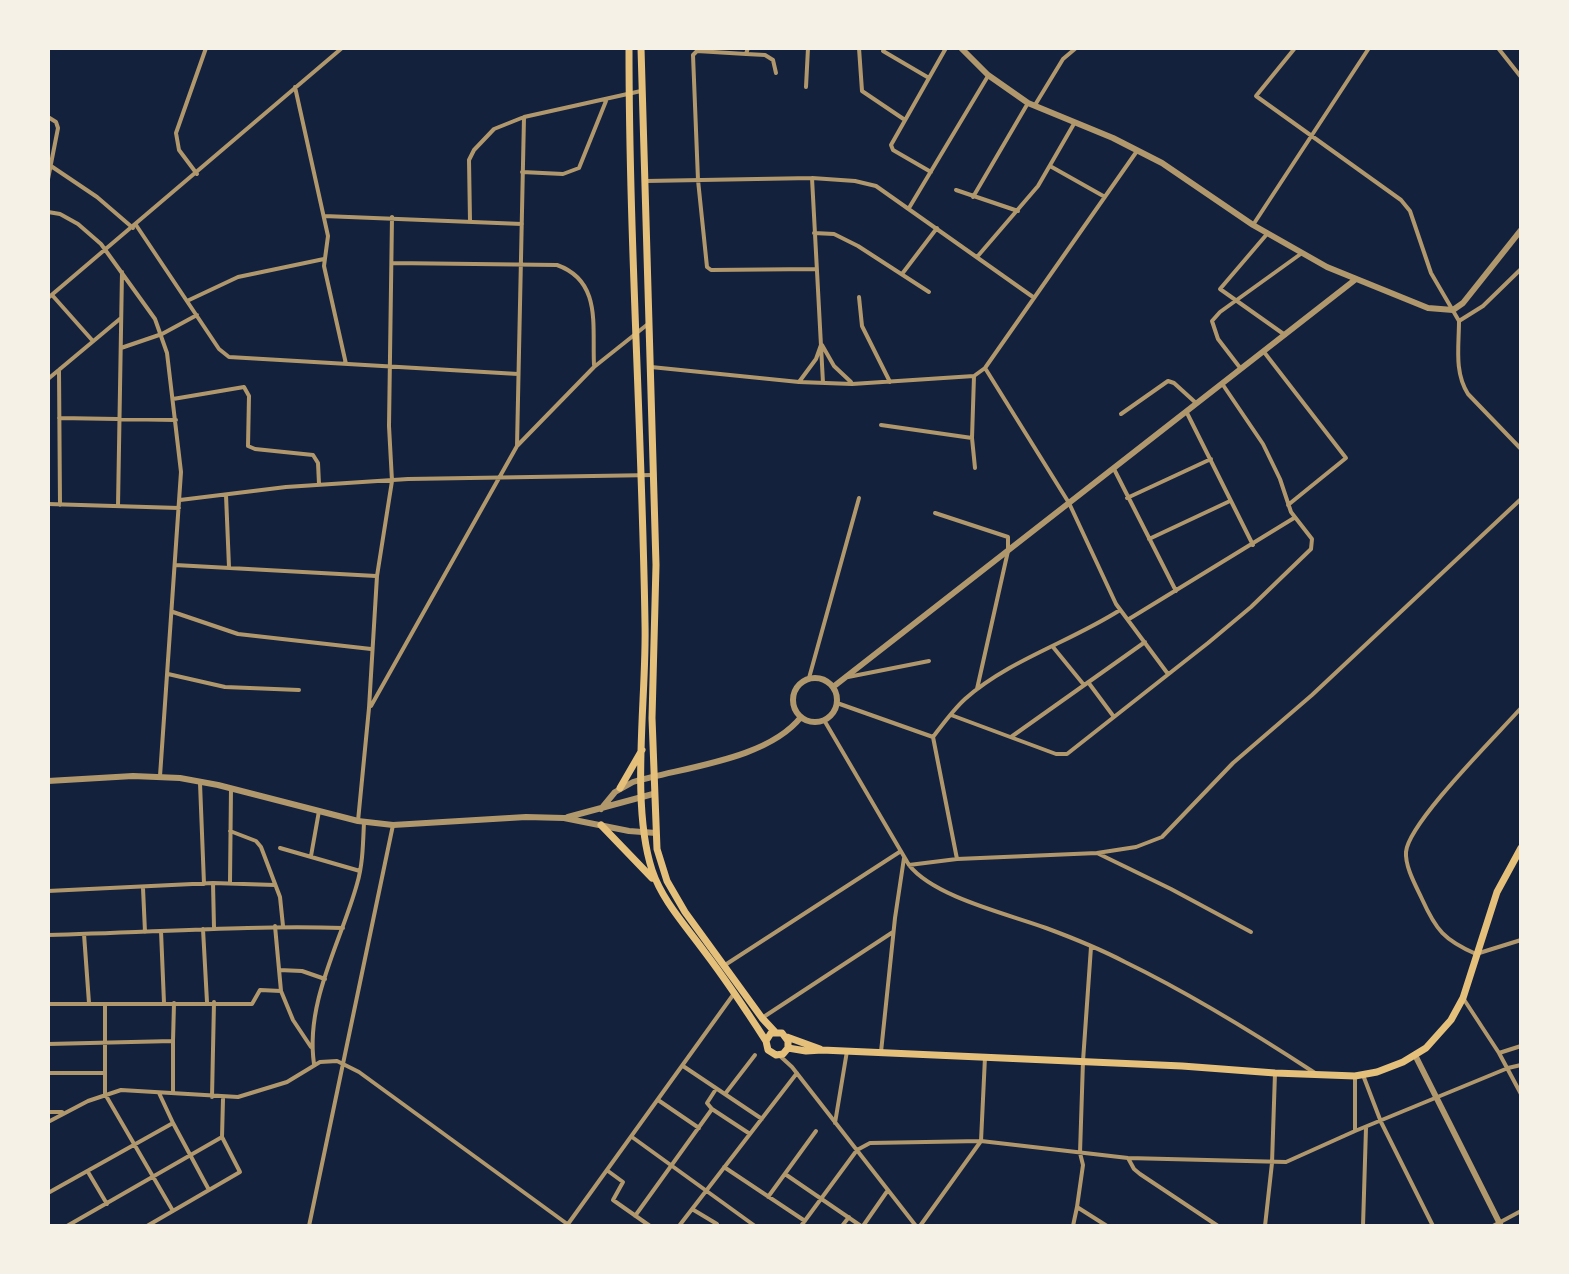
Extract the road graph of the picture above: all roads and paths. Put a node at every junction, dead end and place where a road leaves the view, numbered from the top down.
1 (206, 48) edge
2 (342, 48) edge
3 (629, 48) edge
4 (641, 48) edge
5 (808, 48) edge
6 (859, 48) edge
7 (946, 48) edge
8 (961, 48) edge
9 (1076, 48) edge
10 (1295, 48) edge
11 (1369, 48) edge
12 (1498, 48) edge
13 (747, 51) edge
14 (883, 51) dead end
15 (1519, 70) edge
16 (776, 73) dead end
17 (988, 75) junction
18 (1521, 77) edge
19 (929, 78) junction
20 (295, 87) junction
21 (806, 87) dead end
22 (642, 91) junction
23 (629, 93) junction
24 (606, 101) junction
25 (1032, 104) junction
26 (48, 117) edge
27 (524, 117) junction
28 (905, 120) junction
29 (1075, 122) junction
30 (1310, 133) junction
31 (1138, 149) junction
32 (50, 165) edge
33 (1050, 166) junction
34 (522, 172) junction
35 (931, 172) junction
36 (197, 174) junction
37 (812, 178) junction
38 (48, 179) edge
39 (698, 180) junction
40 (645, 181) junction
41 (956, 190) dead end
42 (973, 197) junction
43 (1105, 197) junction
44 (909, 208) junction
45 (1019, 211) junction
46 (48, 212) edge
47 (324, 216) junction
48 (392, 217) junction
49 (470, 221) junction
50 (522, 224) junction
51 (1253, 225) junction
52 (134, 226) junction
53 (937, 228) junction
54 (1521, 230) edge
55 (814, 233) junction
56 (1267, 234) junction
57 (106, 250) junction
58 (1302, 253) junction
59 (977, 257) junction
60 (324, 259) junction
61 (392, 263) junction
62 (521, 265) junction
63 (815, 269) junction
64 (1521, 269) edge
65 (122, 271) junction
66 (901, 275) junction
67 (1356, 279) junction
68 (929, 292) dead end
69 (50, 296) edge
70 (859, 297) dead end
71 (1033, 297) junction
72 (187, 301) junction
73 (1236, 301) junction
74 (1453, 310) junction
75 (197, 315) junction
76 (121, 318) junction
77 (1459, 321) junction
78 (648, 324) junction
79 (636, 333) junction
80 (162, 334) junction
81 (1285, 335) junction
82 (92, 340) junction
83 (821, 343) junction
84 (121, 348) junction
85 (1264, 352) junction
86 (346, 364) junction
87 (391, 364) junction
88 (648, 366) junction
89 (594, 367) junction
90 (985, 368) junction
91 (59, 370) junction
92 (1242, 370) junction
93 (518, 374) junction
94 (974, 376) junction
95 (48, 379) edge
96 (799, 382) junction
97 (890, 382) junction
98 (823, 383) junction
99 (852, 384) junction
100 (1223, 385) junction
101 (173, 399) junction
102 (1198, 404) junction
103 (1187, 413) junction
104 (1121, 414) dead end
105 (59, 418) junction
106 (120, 420) junction
107 (176, 420) junction
108 (881, 425) dead end
109 (972, 438) junction
110 (517, 446) junction
111 (1521, 449) edge
112 (1211, 459) junction
113 (975, 468) dead end
114 (1114, 469) junction
115 (643, 475) junction
116 (654, 475) junction
117 (500, 477) junction
118 (392, 481) junction
119 (319, 485) junction
120 (226, 495) junction
121 (859, 498) dead end
122 (1127, 498) junction
123 (1521, 499) edge
124 (180, 500) junction
125 (1230, 501) junction
126 (1069, 503) junction
127 (48, 504) edge
128 (60, 505) junction
129 (1288, 505) junction
130 (118, 506) junction
131 (179, 508) junction
132 (935, 513) dead end
133 (1294, 518) junction
134 (1148, 539) junction
135 (1253, 545) junction
136 (1008, 551) junction
137 (175, 565) junction
138 (229, 567) junction
139 (377, 576) junction
140 (1176, 591) junction
141 (1120, 610) junction
142 (173, 612) junction
143 (1128, 620) junction
144 (1145, 642) junction
145 (1053, 647) junction
146 (371, 649) junction
147 (929, 661) dead end
148 (168, 674) junction
149 (1168, 674) junction
150 (846, 677) junction
151 (809, 678) junction
152 (1086, 684) junction
153 (833, 687) junction
154 (977, 689) junction
155 (299, 690) dead end
156 (837, 703) junction
157 (369, 708) junction
158 (1521, 708) edge
159 (951, 715) junction
160 (801, 717) junction
161 (1114, 717) junction
162 (824, 720) junction
163 (933, 737) junction
164 (1011, 737) junction
165 (643, 748) junction
166 (653, 775) junction
167 (160, 776) junction
168 (642, 779) junction
169 (48, 781) edge
170 (200, 781) junction
171 (231, 788) junction
172 (620, 788) junction
173 (653, 794) junction
174 (643, 796) junction
175 (601, 809) junction
176 (319, 811) junction
177 (564, 818) junction
178 (361, 822) junction
179 (393, 825) junction
180 (601, 825) junction
181 (230, 831) junction
182 (646, 833) junction
183 (656, 833) junction
184 (280, 848) dead end
185 (1521, 848) edge
186 (902, 853) junction
187 (1097, 853) junction
188 (311, 857) junction
189 (957, 859) junction
190 (909, 865) junction
191 (360, 871) junction
192 (213, 883) junction
193 (230, 883) junction
194 (657, 883) junction
195 (204, 884) junction
196 (275, 885) junction
197 (143, 888) junction
198 (48, 891) edge
199 (275, 926) junction
200 (283, 926) junction
201 (214, 928) junction
202 (343, 928) junction
203 (203, 929) junction
204 (161, 931) junction
205 (145, 932) junction
206 (893, 932) junction
207 (1251, 932) dead end
208 (84, 934) junction
209 (48, 935) edge
210 (1521, 940) edge
211 (1091, 947) junction
212 (1476, 954) junction
213 (725, 965) junction
214 (279, 970) junction
215 (325, 979) junction
216 (281, 991) junction
217 (735, 993) junction
218 (1463, 998) junction
219 (207, 1002) junction
220 (214, 1002) junction
221 (89, 1003) junction
222 (164, 1003) junction
223 (174, 1003) junction
224 (48, 1004) edge
225 (105, 1004) junction
226 (762, 1018) junction
227 (775, 1032) junction
228 (787, 1037) junction
229 (173, 1041) junction
230 (766, 1041) junction
231 (48, 1044) edge
232 (105, 1044) junction
233 (1521, 1046) edge
234 (312, 1049) junction
235 (822, 1050) junction
236 (784, 1051) junction
237 (847, 1051) junction
238 (881, 1052) junction
239 (1499, 1053) junction
240 (755, 1055) dead end
241 (1415, 1055) junction
242 (985, 1057) junction
243 (1083, 1061) junction
244 (314, 1064) junction
245 (345, 1064) junction
246 (1521, 1065) edge
247 (683, 1066) junction
248 (1508, 1068) junction
249 (48, 1073) edge
250 (105, 1073) junction
251 (797, 1073) junction
252 (1275, 1073) junction
253 (1315, 1073) junction
254 (1359, 1075) junction
255 (716, 1089) junction
256 (158, 1092) junction
257 (173, 1092) junction
258 (105, 1094) junction
259 (724, 1094) junction
260 (1521, 1094) edge
261 (212, 1097) junction
262 (1437, 1097) junction
263 (223, 1098) junction
264 (658, 1100) junction
265 (712, 1109) junction
266 (48, 1112) edge
267 (64, 1112) junction
268 (762, 1119) junction
269 (48, 1122) edge
270 (1381, 1122) junction
271 (173, 1123) junction
272 (835, 1123) junction
273 (699, 1128) junction
274 (1367, 1128) junction
275 (816, 1131) dead end
276 (1355, 1131) junction
277 (750, 1134) junction
278 (222, 1137) junction
279 (632, 1137) junction
280 (981, 1141) junction
281 (134, 1146) junction
282 (857, 1150) junction
283 (1080, 1153) junction
284 (192, 1156) junction
285 (1128, 1158) junction
286 (1272, 1163) junction
287 (671, 1166) junction
288 (724, 1167) junction
289 (608, 1171) junction
290 (88, 1172) junction
291 (785, 1174) junction
292 (153, 1178) junction
293 (209, 1190) junction
294 (706, 1190) junction
295 (888, 1190) junction
296 (48, 1193) edge
297 (768, 1197) junction
298 (822, 1199) junction
299 (107, 1204) junction
300 (1077, 1207) junction
301 (692, 1209) junction
302 (173, 1211) junction
303 (1521, 1211) edge
304 (635, 1216) junction
305 (849, 1217) junction
306 (717, 1224) edge
307 (746, 1224) edge
308 (803, 1224) edge
309 (569, 1225) edge
310 (681, 1225) edge
311 (1497, 1225) edge
312 (67, 1226) edge
313 (147, 1226) edge
314 (309, 1226) edge
315 (650, 1226) edge
316 (755, 1226) edge
317 (842, 1226) edge
318 (862, 1226) edge
319 (918, 1226) edge
320 (1073, 1226) edge
321 (1107, 1226) edge
322 (1218, 1226) edge
323 (1265, 1226) edge
324 (1363, 1226) edge
325 (1433, 1226) edge

1 - 36 street
2 - 20 street
3 - 23 main road
4 - 22 main road
5 - 21 street
6 - 28 street
7 - 19 street
8 - 17 street
9 - 25 street
10 - 30 street
11 - 30 street
12 - 15 street
13 - 16 street
13 - 39 street
14 - 19 street
15 - 18 street
17 - 25 street
17 - 35 street
19 - 28 street
20 - 36 street
20 - 47 street
22 - 23 street
22 - 40 main road
23 - 24 street
23 - 79 main road
24 - 27 street
24 - 34 street
25 - 29 street
25 - 42 street
26 - 32 street
27 - 34 street
27 - 49 street
28 - 35 street
29 - 31 street
29 - 33 street
30 - 51 street
30 - 74 street
31 - 43 street
31 - 51 street
32 - 38 street
32 - 52 street
33 - 43 street
33 - 45 street
34 - 50 street
35 - 44 street
36 - 52 street
37 - 39 street
37 - 44 street
37 - 55 street
39 - 40 street
39 - 63 street
40 - 78 main road
41 - 42 street
42 - 45 street
43 - 71 street
44 - 53 street
45 - 59 street
46 - 57 street
47 - 48 street
47 - 60 street
48 - 49 street
48 - 61 street
49 - 50 street
50 - 62 street
51 - 56 street
52 - 57 street
52 - 72 street
53 - 59 street
53 - 66 street
54 - 74 street
55 - 63 street
55 - 66 street
56 - 58 street
56 - 73 street
57 - 65 street
57 - 69 street
58 - 67 street
58 - 73 street
59 - 71 street
60 - 72 street
60 - 86 street
61 - 62 street
61 - 87 street
62 - 89 street
62 - 93 street
63 - 83 street
64 - 77 street
65 - 76 street
65 - 80 street
66 - 68 street
67 - 74 street
67 - 81 street
69 - 82 street
70 - 97 street
71 - 90 street
72 - 75 street
73 - 81 street
73 - 92 street
74 - 77 street
75 - 80 street
75 - 86 street
76 - 82 street
76 - 84 street
77 - 111 street
78 - 79 street
78 - 88 main road
79 - 89 street
79 - 115 main road
80 - 84 street
80 - 101 street
81 - 85 street
82 - 91 street
83 - 96 street
83 - 98 street
83 - 99 street
84 - 106 street
85 - 92 street
85 - 129 street
86 - 87 street
87 - 93 street
87 - 118 street
88 - 96 street
88 - 116 main road
89 - 110 street
90 - 94 street
90 - 126 street
91 - 95 street
91 - 105 street
92 - 100 street
93 - 110 street
94 - 97 street
94 - 109 street
96 - 98 street
97 - 99 street
98 - 99 street
100 - 102 street
100 - 129 street
101 - 107 street
101 - 119 street
102 - 103 street
102 - 104 street
103 - 112 street
103 - 114 street
105 - 106 street
105 - 128 street
106 - 107 street
106 - 130 street
107 - 124 street
108 - 109 street
109 - 113 street
110 - 117 street
112 - 122 street
112 - 125 street
114 - 122 street
114 - 126 street
115 - 116 street
115 - 117 street
115 - 165 main road
116 - 166 main road
117 - 118 street
117 - 157 street
118 - 119 street
118 - 139 street
119 - 120 street
120 - 124 street
120 - 138 street
121 - 151 street
122 - 134 street
123 - 187 street
124 - 131 street
125 - 134 street
125 - 135 street
126 - 136 street
126 - 141 street
127 - 128 street
128 - 130 street
129 - 133 street
130 - 131 street
131 - 137 street
132 - 136 street
133 - 135 street
133 - 149 street
134 - 140 street
135 - 140 street
136 - 150 street
136 - 154 street
137 - 138 street
137 - 142 street
138 - 139 street
139 - 146 street
140 - 143 street
141 - 143 street
141 - 145 street
142 - 146 street
142 - 148 street
143 - 144 street
144 - 149 street
144 - 152 street
145 - 152 street
145 - 154 street
146 - 157 street
147 - 150 street
148 - 155 street
148 - 167 street
149 - 161 street
150 - 153 street
151 - 153 street
151 - 160 street
152 - 161 street
152 - 164 street
153 - 156 street
154 - 159 street
156 - 162 street
156 - 163 street
157 - 178 street
158 - 212 street
159 - 163 street
159 - 164 street
160 - 162 street
160 - 166 street
161 - 164 street
162 - 186 street
163 - 189 street
165 - 168 main road
165 - 172 main road
166 - 168 street
166 - 173 main road
167 - 169 street
167 - 170 street
168 - 172 street
168 - 174 main road
170 - 171 street
170 - 195 street
171 - 176 street
171 - 181 street
172 - 175 street
173 - 174 street
173 - 183 main road
174 - 175 street
174 - 182 main road
175 - 177 street
176 - 178 street
176 - 188 street
177 - 179 street
177 - 180 street
178 - 179 street
178 - 191 street
179 - 245 street
180 - 182 street
180 - 194 main road
181 - 193 street
181 - 196 street
182 - 183 street
182 - 194 main road
183 - 213 main road
184 - 188 street
185 - 212 main road
186 - 190 street
186 - 206 street
186 - 213 street
187 - 189 street
187 - 207 street
188 - 191 street
189 - 190 street
190 - 211 street
191 - 202 street
192 - 193 street
192 - 195 street
192 - 201 street
193 - 196 street
194 - 217 main road
195 - 197 street
196 - 200 street
197 - 198 street
197 - 205 street
199 - 200 street
199 - 201 street
199 - 214 street
200 - 202 street
201 - 203 street
202 - 215 street
203 - 204 street
203 - 219 street
204 - 205 street
204 - 222 street
205 - 208 street
206 - 226 street
206 - 238 street
208 - 209 street
208 - 221 street
210 - 212 street
211 - 243 street
211 - 253 street
212 - 218 main road
213 - 226 main road
214 - 215 street
214 - 216 street
215 - 234 street
216 - 220 street
216 - 234 street
217 - 230 main road
217 - 247 street
218 - 239 street
218 - 241 main road
219 - 220 street
219 - 223 street
220 - 261 street
221 - 224 street
221 - 225 street
222 - 223 street
222 - 225 street
223 - 229 street
225 - 232 street
226 - 227 main road
227 - 228 main road
227 - 230 main road
228 - 235 main road
228 - 236 main road
229 - 232 street
229 - 257 street
230 - 236 main road
231 - 232 street
232 - 250 street
233 - 239 street
234 - 244 street
235 - 236 main road
235 - 237 main road
236 - 251 street
237 - 238 main road
237 - 272 street
238 - 242 main road
239 - 248 street
240 - 259 street
241 - 254 main road
241 - 262 street
242 - 243 main road
242 - 280 street
243 - 252 main road
243 - 283 street
244 - 245 street
244 - 263 street
245 - 309 street
245 - 314 street
246 - 248 street
247 - 255 street
247 - 264 street
248 - 260 street
248 - 262 street
249 - 250 street
250 - 258 street
251 - 268 street
251 - 272 street
252 - 253 main road
252 - 286 street
253 - 254 main road
254 - 270 street
254 - 276 street
255 - 259 street
255 - 265 street
256 - 257 street
256 - 258 street
256 - 271 street
257 - 261 street
258 - 267 street
258 - 281 street
259 - 268 street
261 - 263 street
262 - 270 street
262 - 311 street
263 - 278 street
264 - 273 street
264 - 279 street
265 - 273 street
265 - 277 street
266 - 267 street
267 - 269 street
268 - 277 street
270 - 274 street
270 - 325 street
271 - 281 street
271 - 284 street
272 - 282 street
273 - 287 street
274 - 276 street
274 - 324 street
275 - 291 street
276 - 286 street
277 - 288 street
278 - 284 street
278 - 293 street
279 - 287 street
279 - 289 street
280 - 282 street
280 - 283 street
280 - 319 street
281 - 290 street
281 - 292 street
282 - 295 street
282 - 298 street
283 - 285 street
283 - 300 street
284 - 292 street
284 - 293 street
285 - 286 street
285 - 322 street
286 - 323 street
287 - 294 street
287 - 304 street
288 - 294 street
288 - 297 street
289 - 304 street
289 - 309 street
290 - 296 street
290 - 299 street
291 - 297 street
291 - 298 street
292 - 299 street
292 - 302 street
293 - 302 street
294 - 301 street
294 - 307 street
295 - 318 street
295 - 319 street
297 - 308 street
298 - 305 street
298 - 308 street
299 - 312 street
300 - 320 street
300 - 321 street
301 - 306 street
301 - 310 street
302 - 313 street
303 - 311 street
304 - 315 street
305 - 317 street
305 - 318 street
307 - 316 street

